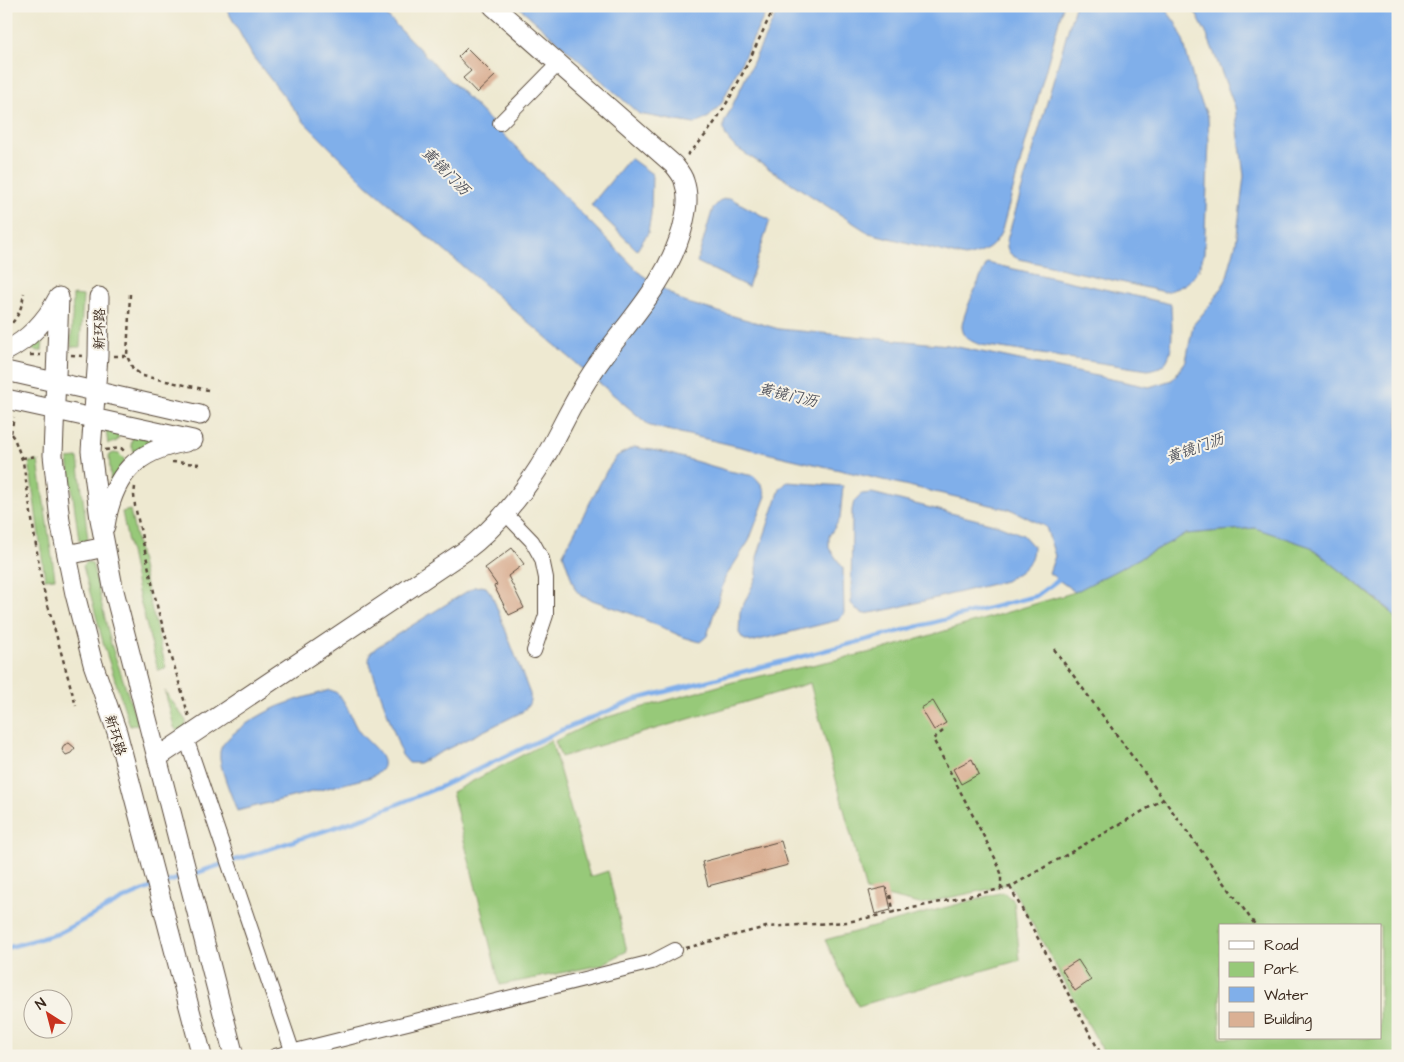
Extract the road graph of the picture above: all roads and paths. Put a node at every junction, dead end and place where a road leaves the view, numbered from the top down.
1 (493, 6) edge
2 (775, 6) edge
3 (559, 63) junction
4 (500, 122) dead end
5 (674, 165) junction
6 (24, 293) dead end
7 (130, 294) dead end
8 (99, 297) dead end
9 (6, 328) edge
10 (6, 351) edge
11 (30, 355) dead end
12 (57, 356) junction
13 (98, 356) junction
14 (127, 356) junction
15 (6, 371) edge
16 (56, 382) junction
17 (208, 390) dead end
18 (96, 392) junction
19 (6, 399) edge
20 (55, 410) junction
21 (200, 415) dead end
22 (94, 418) junction
23 (6, 428) edge
24 (121, 448) dead end
25 (91, 451) junction
26 (54, 455) junction
27 (22, 458) junction
28 (170, 462) dead end
29 (200, 464) dead end
30 (136, 485) dead end
31 (506, 514) junction
32 (105, 547) junction
33 (67, 555) junction
34 (1054, 649) dead end
35 (534, 651) dead end
36 (76, 706) dead end
37 (944, 731) dead end
38 (190, 735) junction
39 (158, 757) junction
40 (1164, 799) junction
41 (1010, 887) junction
42 (1001, 890) junction
43 (890, 895) dead end
44 (894, 913) junction
45 (1255, 924) edge
46 (675, 950) joint
47 (293, 1054) edge
48 (202, 1056) edge
49 (234, 1056) edge
50 (275, 1056) edge
51 (1102, 1056) edge

1 - 3 street
2 - 5 path
3 - 4 street
3 - 5 street
5 - 31 street
6 - 9 path
7 - 14 path
8 - 13 street, 新环路
10 - 12 street, 新环路
11 - 12 path
12 - 13 path
12 - 16 street, 新环路
13 - 14 path
13 - 18 street, 新环路
14 - 17 path
15 - 16 street
16 - 18 street
16 - 20 street, 新环路
18 - 21 street
18 - 22 street, 新环路
19 - 20 street
20 - 22 street
20 - 26 street, 新环路
22 - 25 street, 新环路
22 - 32 street
23 - 27 path
24 - 25 path
25 - 32 street, 新环路
26 - 27 path
26 - 33 street, 新环路
27 - 36 path
28 - 29 path
30 - 38 path
31 - 35 street
31 - 38 street
32 - 33 street
32 - 39 street, 新环路
33 - 48 street, 新环路
34 - 40 path
37 - 42 path
38 - 39 street
38 - 47 street
39 - 49 street, 新环路
40 - 41 path
40 - 45 path
41 - 42 path
41 - 51 path
42 - 44 path
43 - 44 path
44 - 46 path
46 - 47 street
47 - 50 street

